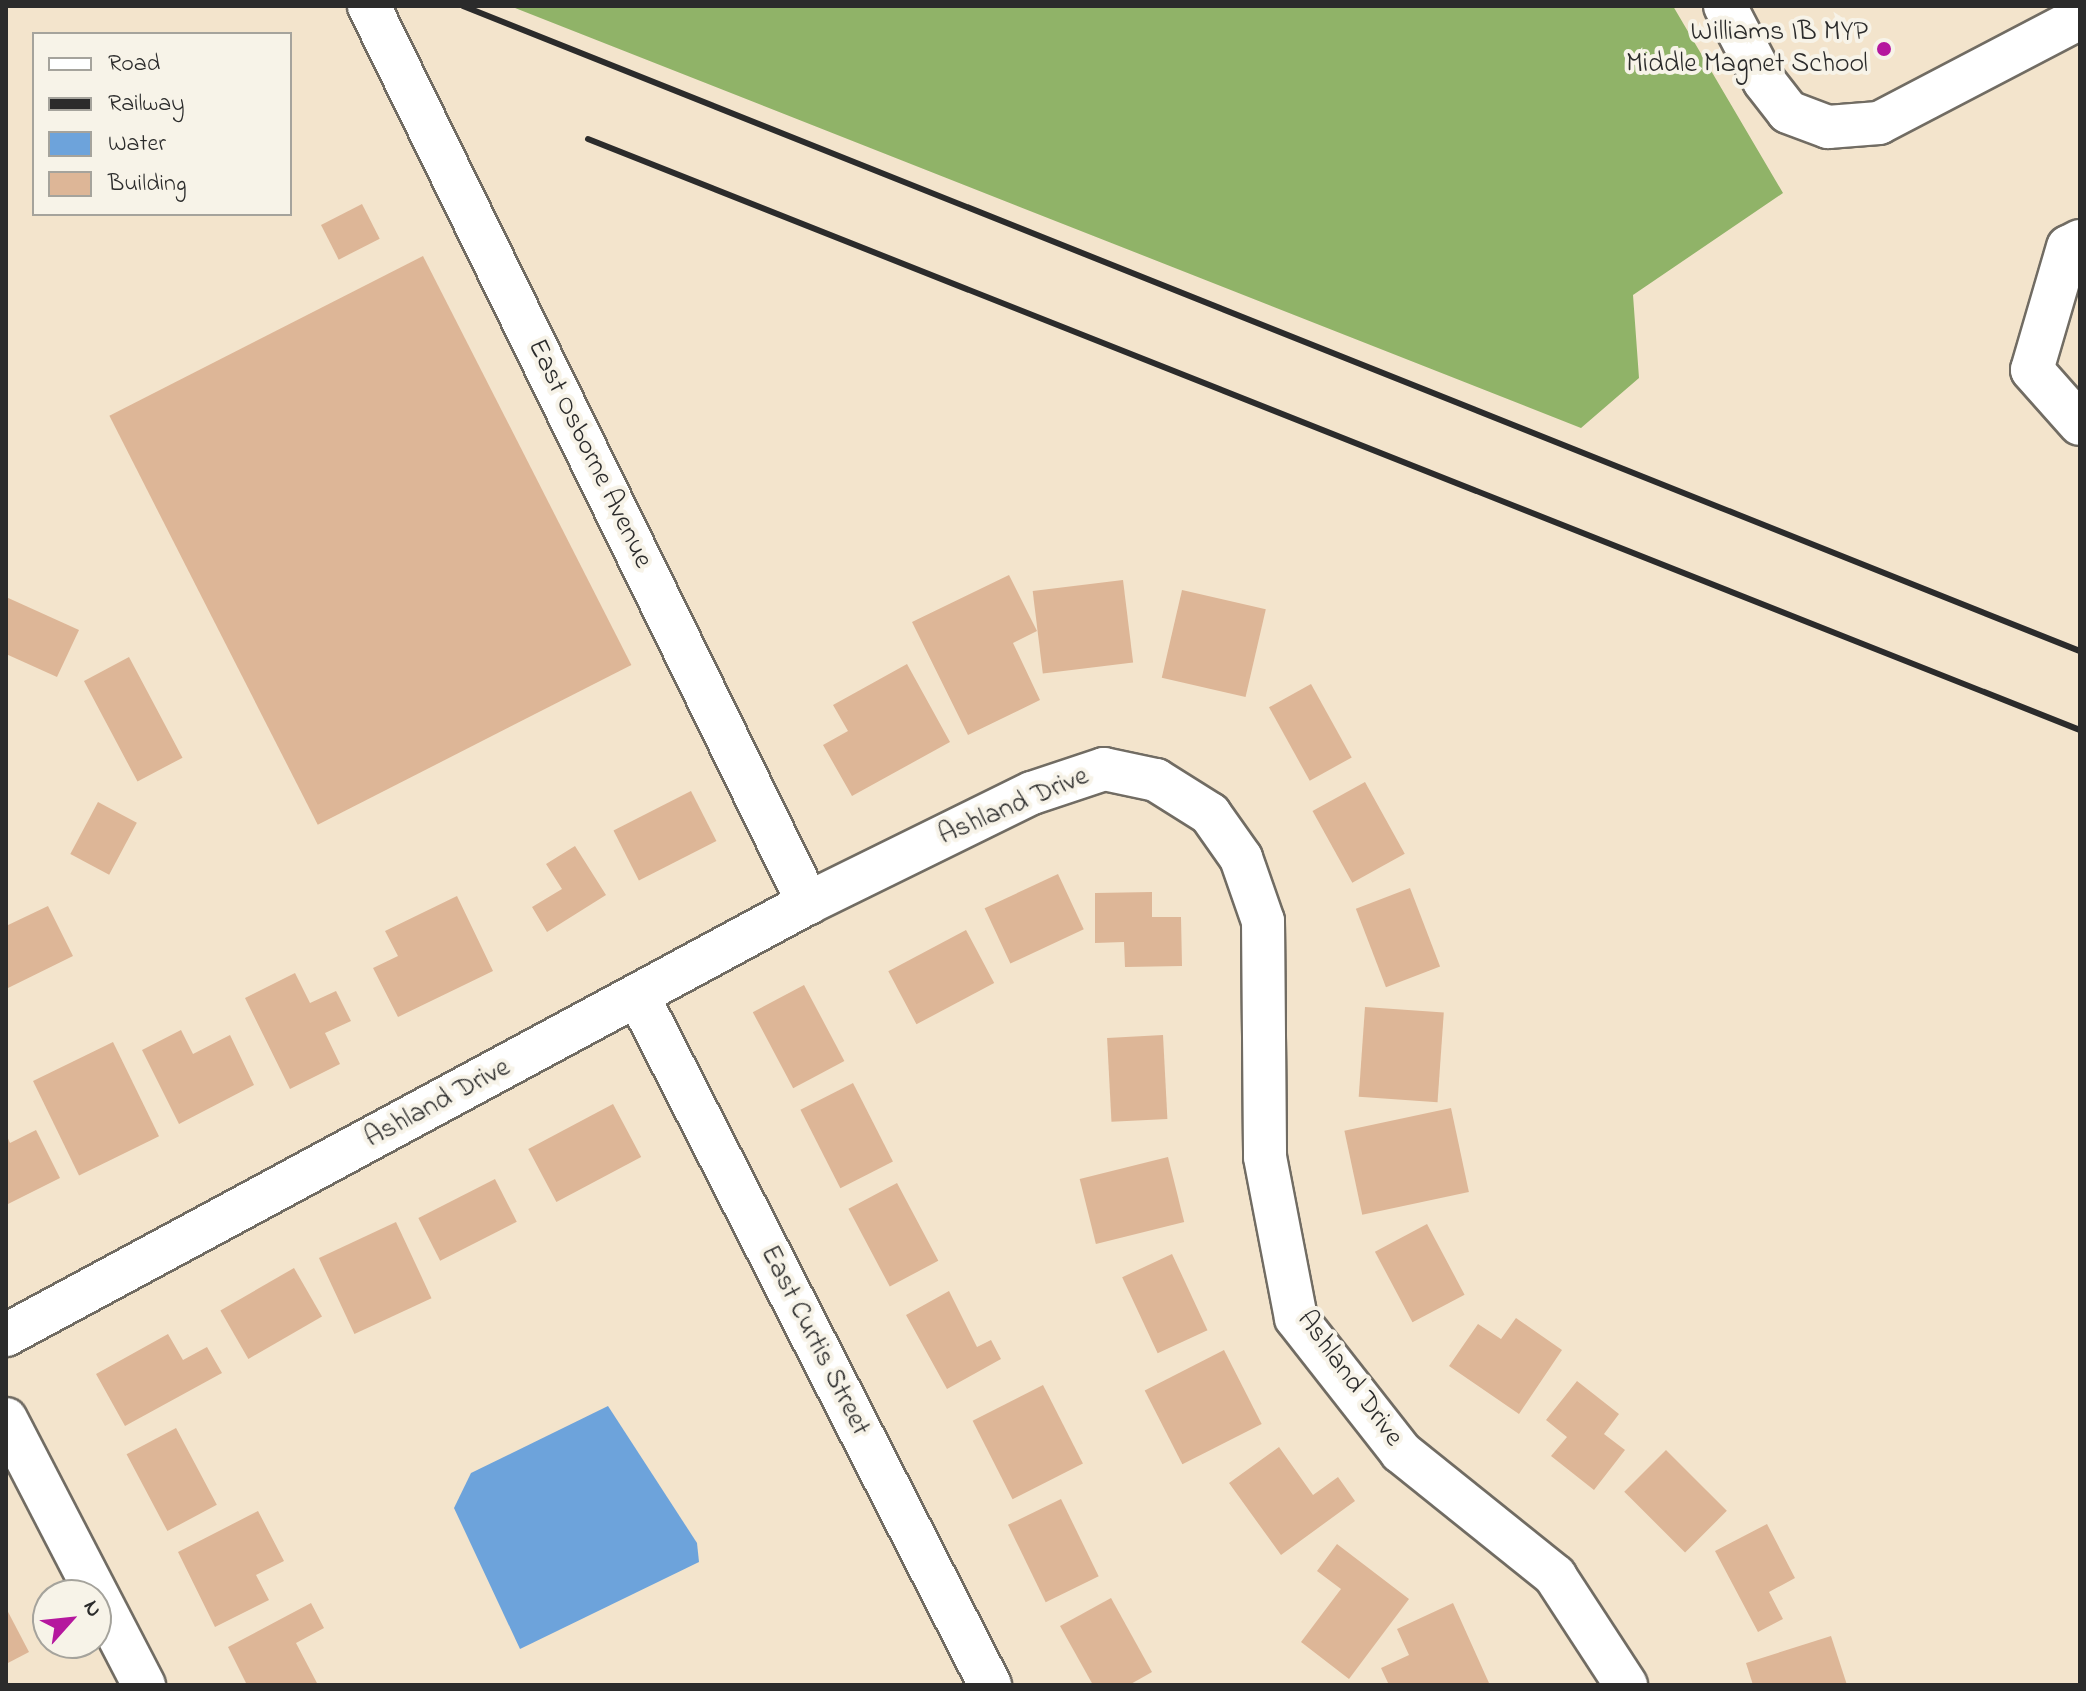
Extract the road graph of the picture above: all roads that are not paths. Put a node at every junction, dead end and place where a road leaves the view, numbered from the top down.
1 (369, 6) edge
2 (1725, 6) edge
3 (2080, 18) edge
4 (2080, 241) edge
5 (2080, 424) edge
6 (808, 903) junction
7 (638, 996) junction
8 (6, 1335) edge
9 (6, 1419) edge
10 (144, 1685) edge
11 (990, 1685) edge
12 (1626, 1685) edge

1 - 6 street, East Osborne Avenue
2 - 3 street
4 - 5 street
6 - 7 street, Ashland Drive
6 - 12 street, Ashland Drive
7 - 8 street, Ashland Drive
7 - 11 street, East Curtis Street
9 - 10 street

